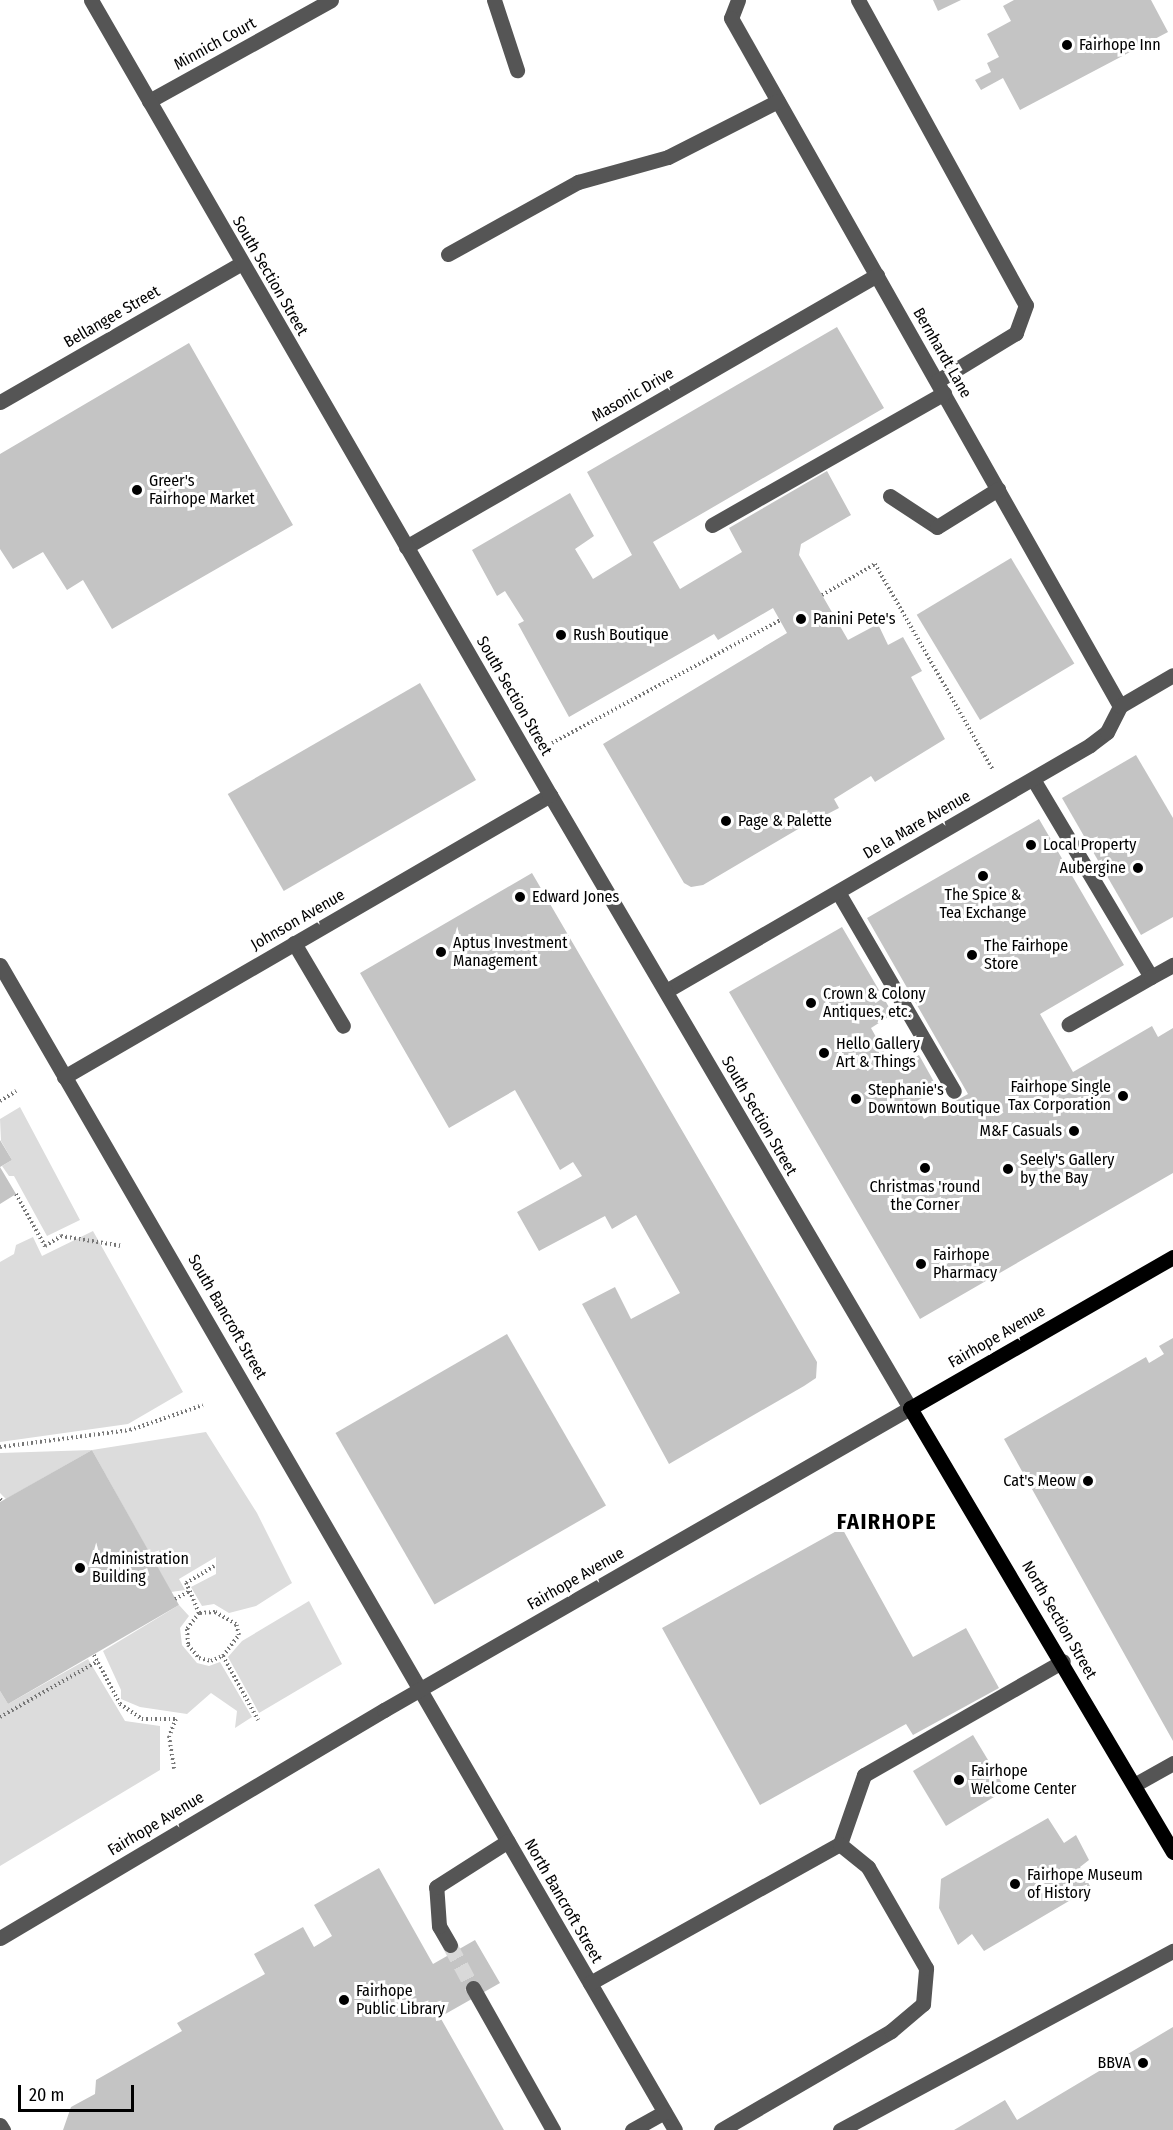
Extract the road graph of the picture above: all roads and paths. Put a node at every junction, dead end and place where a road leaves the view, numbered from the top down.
1 (91, 0) edge
2 (331, 0) edge
3 (494, 0) edge
4 (738, 0) edge
5 (858, 0) edge
6 (517, 70) dead end
7 (149, 101) junction
8 (778, 101) junction
9 (448, 254) dead end
10 (242, 263) junction
11 (877, 275) junction
12 (940, 387) junction
13 (0, 402) edge
14 (998, 489) junction
15 (890, 496) dead end
16 (712, 525) dead end
17 (406, 547) junction
18 (822, 595) dead end
19 (780, 620) dead end
20 (1173, 675) edge
21 (1120, 706) junction
22 (528, 757) junction
23 (1032, 779) junction
24 (1006, 794) junction
25 (550, 795) junction
26 (838, 892) junction
27 (294, 943) junction
28 (0, 965) edge
29 (1173, 965) edge
30 (1151, 977) junction
31 (666, 991) junction
32 (1069, 1024) dead end
33 (343, 1026) dead end
34 (64, 1077) junction
35 (16, 1091) dead end
36 (954, 1091) dead end
37 (0, 1101) edge
38 (16, 1194) dead end
39 (122, 1246) dead end
40 (1173, 1257) edge
41 (203, 1405) dead end
42 (910, 1408) junction
43 (0, 1448) edge
44 (214, 1566) dead end
45 (190, 1591) junction
46 (175, 1599) dead end
47 (200, 1613) junction
48 (94, 1655) dead end
49 (223, 1656) junction
50 (98, 1661) junction
51 (1063, 1661) junction
52 (420, 1690) junction
53 (0, 1717) edge
54 (258, 1720) dead end
55 (1173, 1763) edge
56 (174, 1769) dead end
57 (1134, 1785) junction
58 (508, 1841) junction
59 (840, 1844) junction
60 (1173, 1852) edge
61 (0, 1938) edge
62 (450, 1945) tunnel mouth
63 (1173, 1951) edge
64 (590, 1983) junction
65 (473, 1988) tunnel mouth
66 (664, 2112) junction
67 (0, 2125) edge
68 (3, 2130) edge
69 (553, 2130) edge
70 (632, 2130) edge
71 (675, 2130) edge
72 (721, 2130) edge
73 (840, 2130) edge

1 - 7 street, South Section Street
2 - 7 street, Minnich Court
3 - 6 street
4 - 8 street, Bernhardt Lane
5 - 12 street
7 - 10 street, South Section Street
8 - 9 street
8 - 11 street, Bernhardt Lane
10 - 13 street, Bellangee Street
10 - 17 street, South Section Street
11 - 12 street, Bernhardt Lane
11 - 17 street, Masonic Drive
12 - 14 street, Bernhardt Lane
12 - 16 street
14 - 15 street
14 - 21 street, Bernhardt Lane
17 - 22 street, South Section Street
18 - 24 path
19 - 22 path
20 - 21 street
21 - 23 street, De la Mare Avenue
22 - 25 street, South Section Street
23 - 24 street, De la Mare Avenue
23 - 30 street
24 - 26 street, De la Mare Avenue
25 - 27 street, Johnson Avenue
25 - 31 street, South Section Street
26 - 31 street, De la Mare Avenue
26 - 36 street
27 - 33 street
27 - 34 street, Johnson Avenue
28 - 34 street, South Bancroft Street
29 - 30 street
30 - 32 street
31 - 42 street, South Section Street
34 - 52 street, South Bancroft Street
35 - 37 path
38 - 39 path
40 - 42 main road, Fairhope Avenue
41 - 43 path
42 - 51 main road, North Section Street
42 - 52 street, Fairhope Avenue
44 - 45 path
45 - 46 path
45 - 47 path
47 - 49 path
47 - 49 path
48 - 50 path
49 - 54 path
50 - 53 path
50 - 56 path
51 - 57 main road, North Section Street
51 - 59 street
52 - 58 street, North Bancroft Street
52 - 61 street, Fairhope Avenue
55 - 57 street
57 - 60 main road, North Section Street
58 - 62 street
58 - 64 street, North Bancroft Street
59 - 64 street
59 - 72 street
63 - 73 street
64 - 66 street, North Bancroft Street
65 - 69 street
66 - 70 street
66 - 71 street, North Bancroft Street
67 - 68 street

